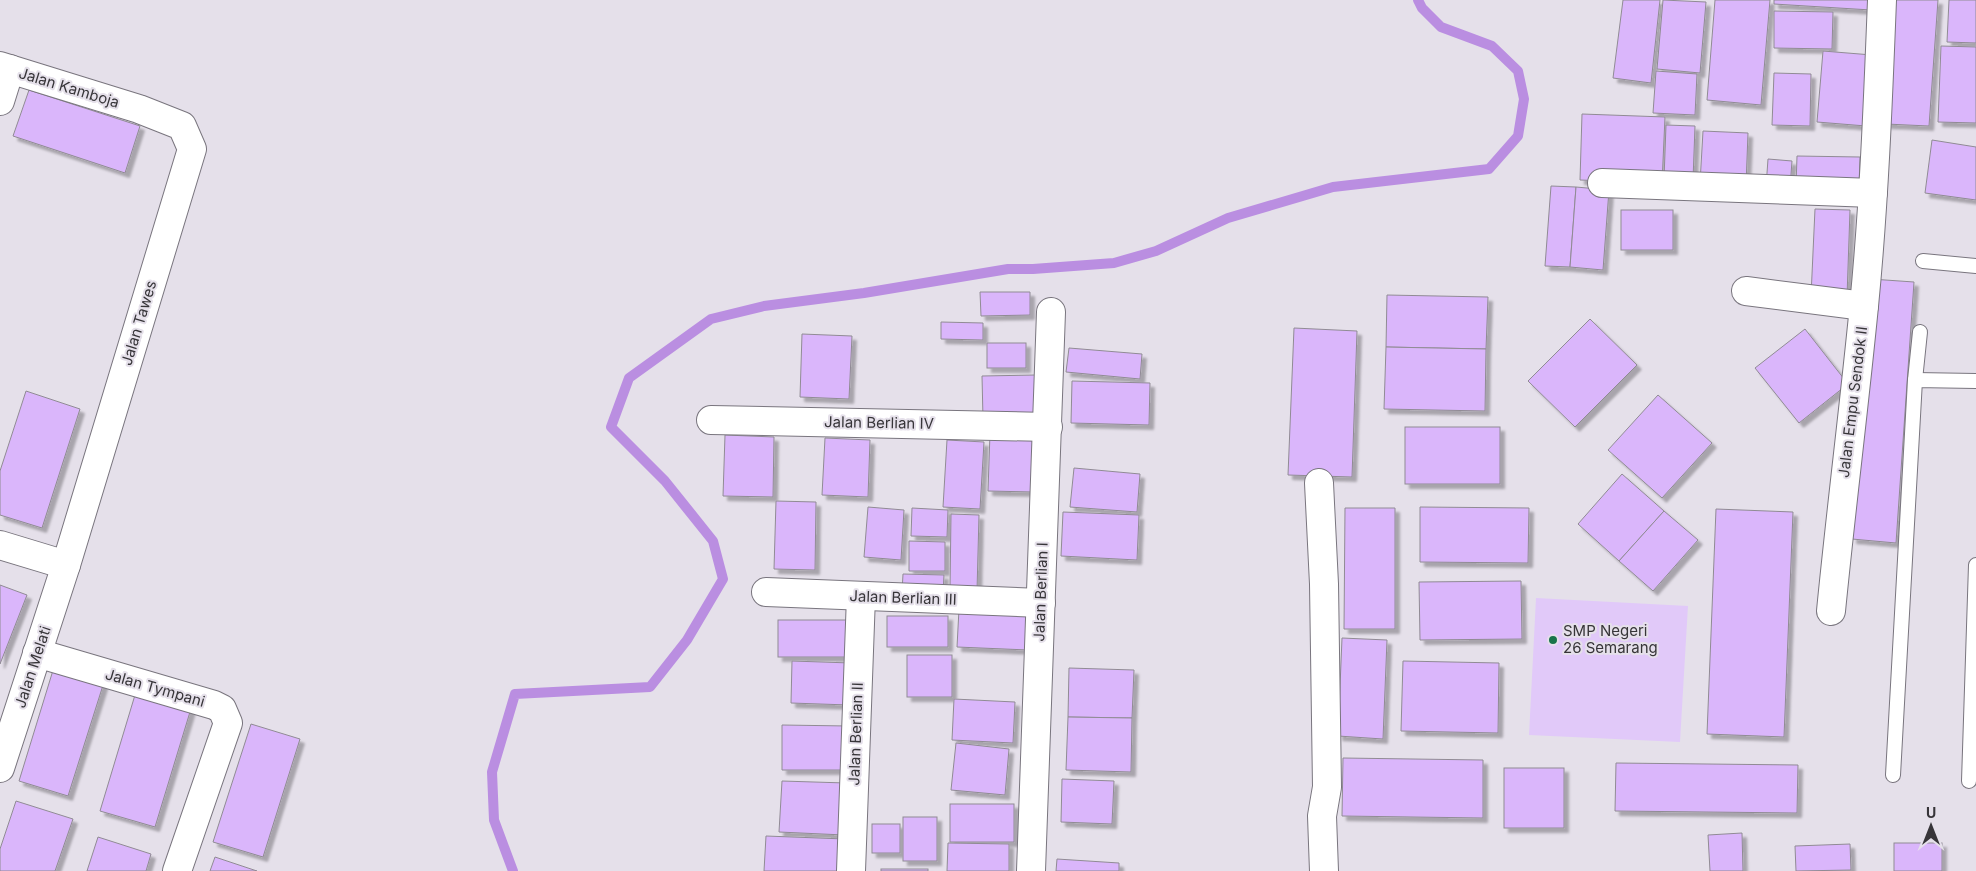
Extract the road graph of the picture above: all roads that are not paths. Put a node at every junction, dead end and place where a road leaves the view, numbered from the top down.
1 (1882, 0) edge
2 (5, 68) edge
3 (0, 101) edge
4 (139, 109) joint
5 (1602, 183) dead end
6 (1873, 193) junction
7 (1924, 261) dead end
8 (1976, 266) edge
9 (1746, 291) dead end
10 (1864, 306) junction
11 (1051, 312) dead end
12 (1920, 332) dead end
13 (1915, 380) junction
14 (1976, 381) edge
15 (711, 420) dead end
16 (1048, 427) junction
17 (1320, 483) dead end
18 (0, 545) edge
19 (66, 565) junction
20 (1976, 565) edge
21 (766, 592) dead end
22 (861, 596) junction
23 (1041, 603) junction
24 (1831, 611) dead end
25 (37, 653) junction
26 (0, 768) edge
27 (1892, 776) dead end
28 (1969, 781) dead end
29 (177, 871) edge
30 (851, 871) edge
31 (1031, 871) edge
32 (1324, 871) edge

1 - 6 street, Jalan Empu Sendok II
2 - 3 street
2 - 4 street, Jalan Kamboja
4 - 19 street, Jalan Tawes
5 - 6 street
6 - 10 street, Jalan Empu Sendok II
7 - 8 lane
9 - 10 street
10 - 24 street, Jalan Empu Sendok II
11 - 16 street, Jalan Berlian I
12 - 13 lane
13 - 14 lane
13 - 27 lane
15 - 16 street, Jalan Berlian IV
16 - 23 street, Jalan Berlian I
17 - 32 street
18 - 19 street
19 - 25 street, Jalan Melati
20 - 28 lane
21 - 22 street, Jalan Berlian III
22 - 23 street, Jalan Berlian III
22 - 30 street, Jalan Berlian II
23 - 31 street, Jalan Berlian I
25 - 26 street, Jalan Melati
25 - 29 street, Jalan Tympani

